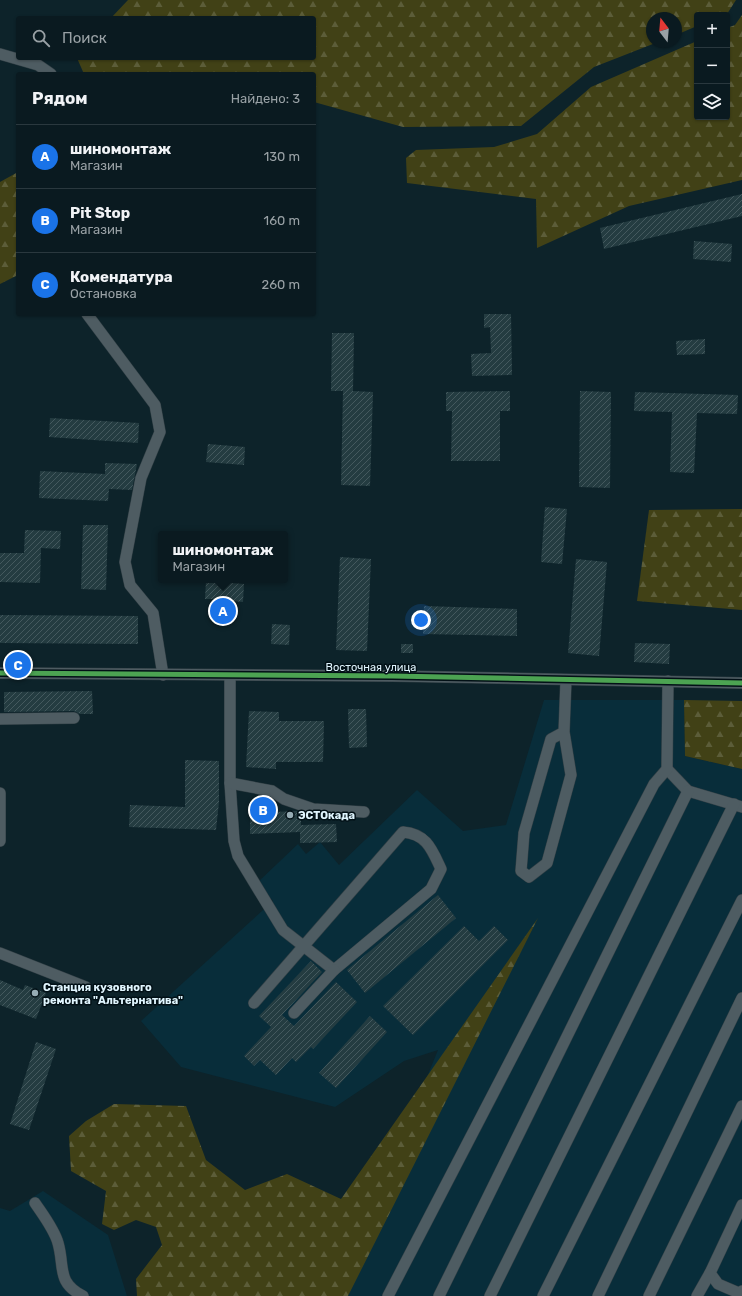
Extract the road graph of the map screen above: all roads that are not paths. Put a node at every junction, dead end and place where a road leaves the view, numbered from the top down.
1 (0, 54) edge
2 (16, 59) edge
3 (21, 60) edge
4 (48, 72) edge
5 (88, 316) edge
6 (0, 673) edge
7 (163, 675) junction
8 (230, 676) junction
9 (566, 680) junction
10 (668, 681) junction
11 (742, 683) edge
12 (74, 718) dead end
13 (0, 719) edge
14 (564, 732) junction
15 (667, 769) junction
16 (230, 783) junction
17 (688, 791) junction
18 (0, 793) edge
19 (738, 806) edge
20 (364, 812) dead end
21 (0, 841) edge
22 (742, 900) edge
23 (304, 946) junction
24 (0, 953) edge
25 (334, 970) junction
26 (86, 987) dead end
27 (742, 998) edge
28 (254, 1003) dead end
29 (294, 1013) dead end
30 (742, 1106) edge
31 (35, 1203) dead end
32 (742, 1205) edge
33 (710, 1273) junction
34 (742, 1291) edge
35 (83, 1296) edge
36 (388, 1296) edge
37 (439, 1296) edge
38 (490, 1296) edge
39 (543, 1296) edge
40 (598, 1296) edge
41 (649, 1296) edge
42 (697, 1296) edge

1 - 2 street
3 - 4 street
5 - 7 street
6 - 7 street, Восточная улица
7 - 8 street, Восточная улица
8 - 9 street, Восточная улица
8 - 16 street
9 - 10 street, Восточная улица
9 - 14 street
10 - 11 street, Восточная улица
10 - 15 street
12 - 13 street
14 - 14 street
15 - 17 street
15 - 36 street
16 - 20 street
16 - 23 street
17 - 19 street
17 - 37 street
18 - 21 street
19 - 38 street
22 - 39 street
23 - 25 street
23 - 25 street
23 - 28 street
24 - 26 street
25 - 29 street
27 - 40 street
30 - 41 street
31 - 35 street
32 - 33 street
33 - 34 street
33 - 42 street

